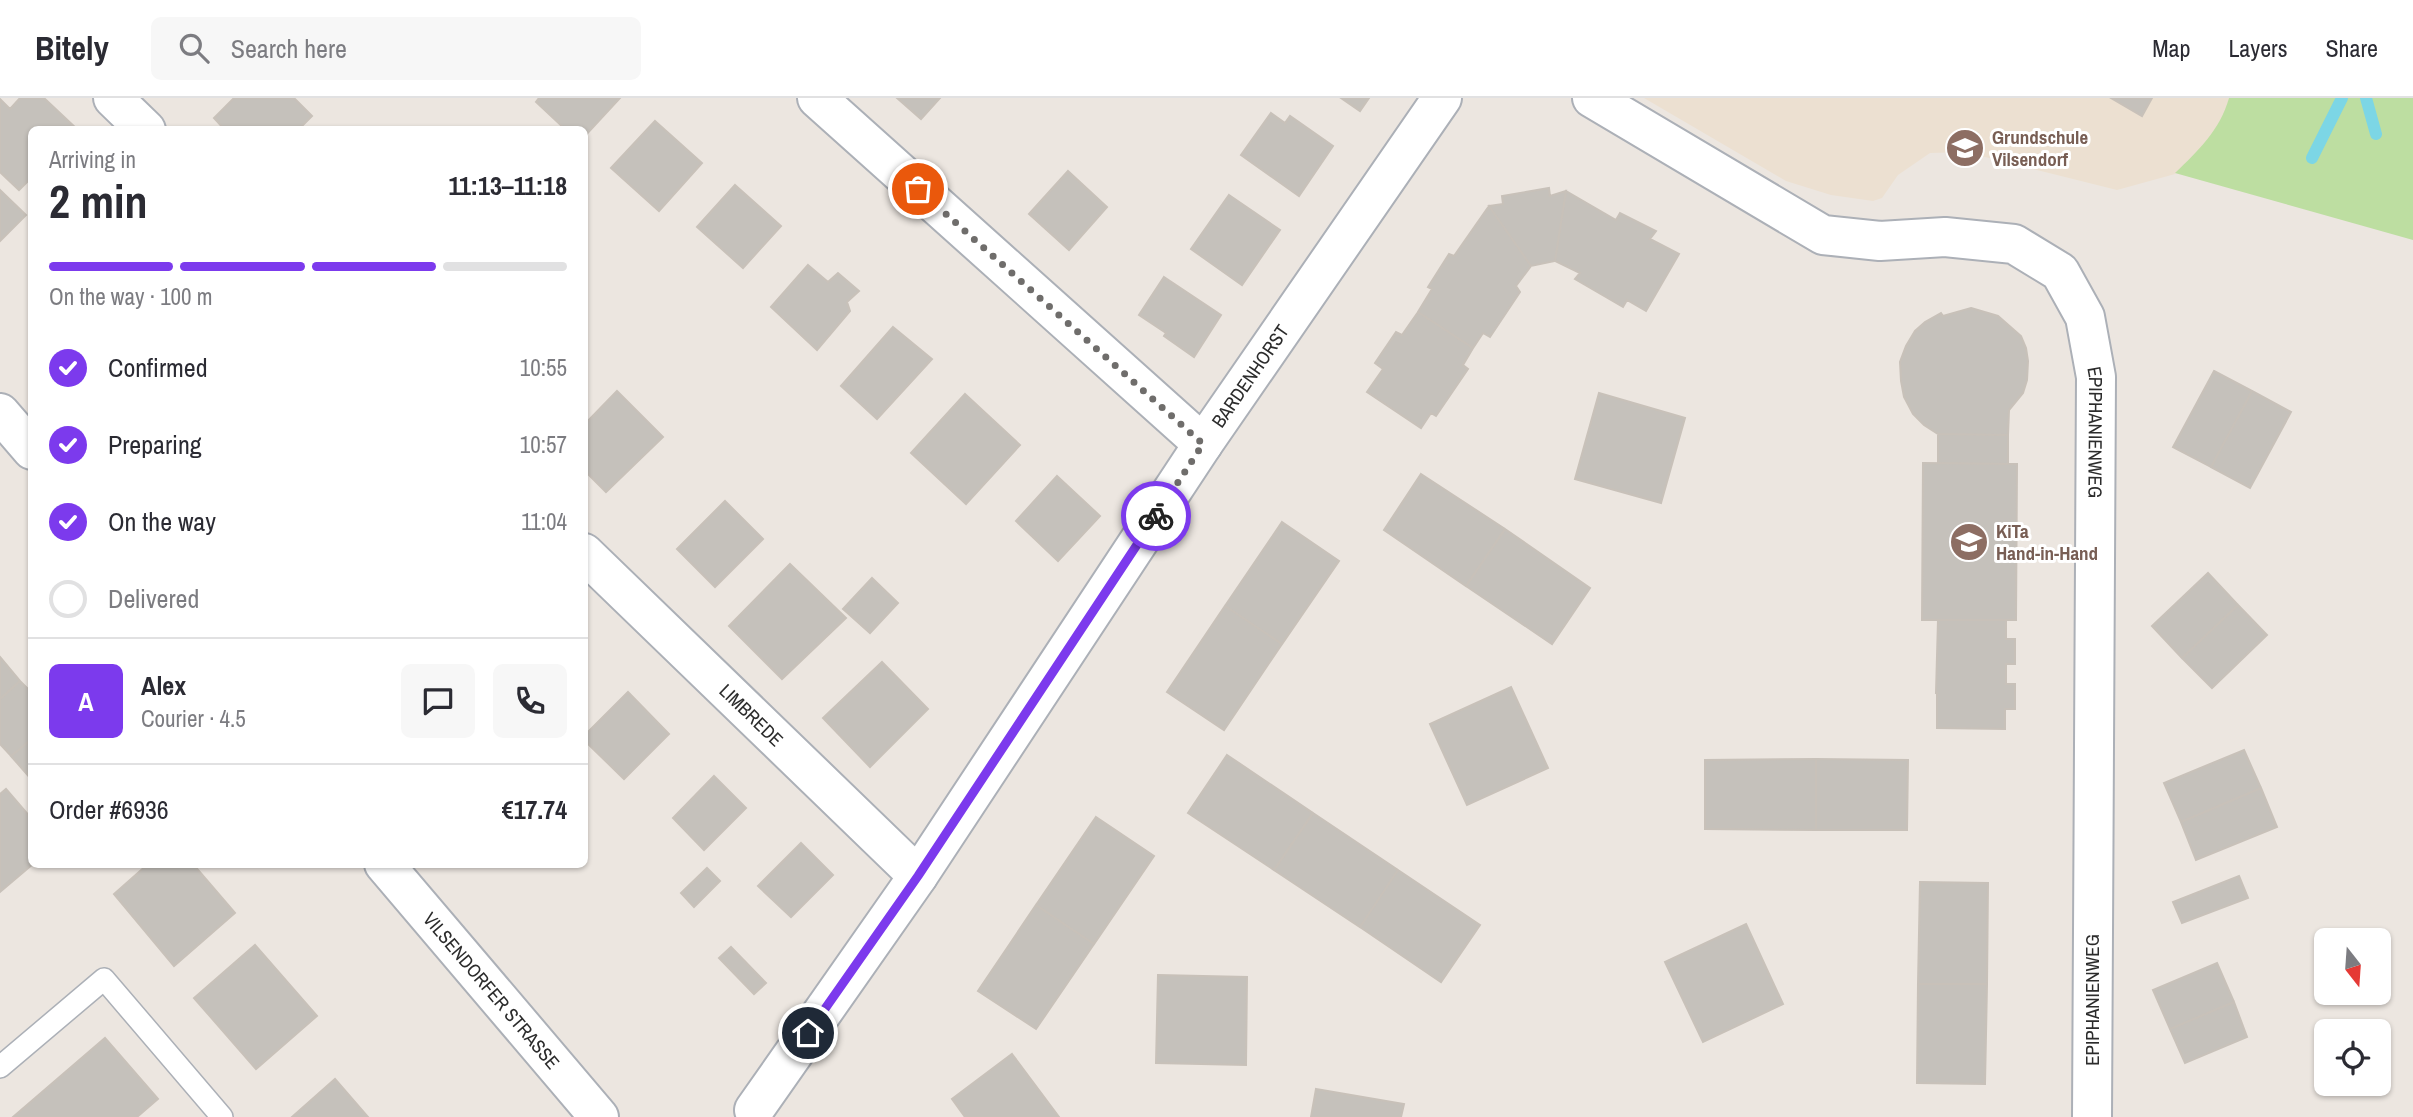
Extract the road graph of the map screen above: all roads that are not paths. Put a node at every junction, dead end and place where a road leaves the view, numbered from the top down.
1 (113, 98) edge
2 (817, 98) edge
3 (1442, 98) edge
4 (1592, 98) edge
5 (142, 126) edge
6 (0, 413) edge
7 (1203, 444) junction
8 (28, 445) edge
9 (588, 557) edge
10 (387, 868) edge
11 (918, 876) junction
12 (0, 1067) edge
13 (754, 1110) dead end
14 (222, 1117) edge
15 (599, 1117) edge
16 (2092, 1117) edge

1 - 5 street
2 - 7 street
3 - 7 street, BARDENHORST
4 - 16 street, EPIPHANIENWEG
6 - 8 street
7 - 11 street, BARDENHORST
9 - 11 street, LIMBREDE
10 - 15 street, VILSENDORFER STRASSE
11 - 13 street, BARDENHORST
12 - 14 lane

